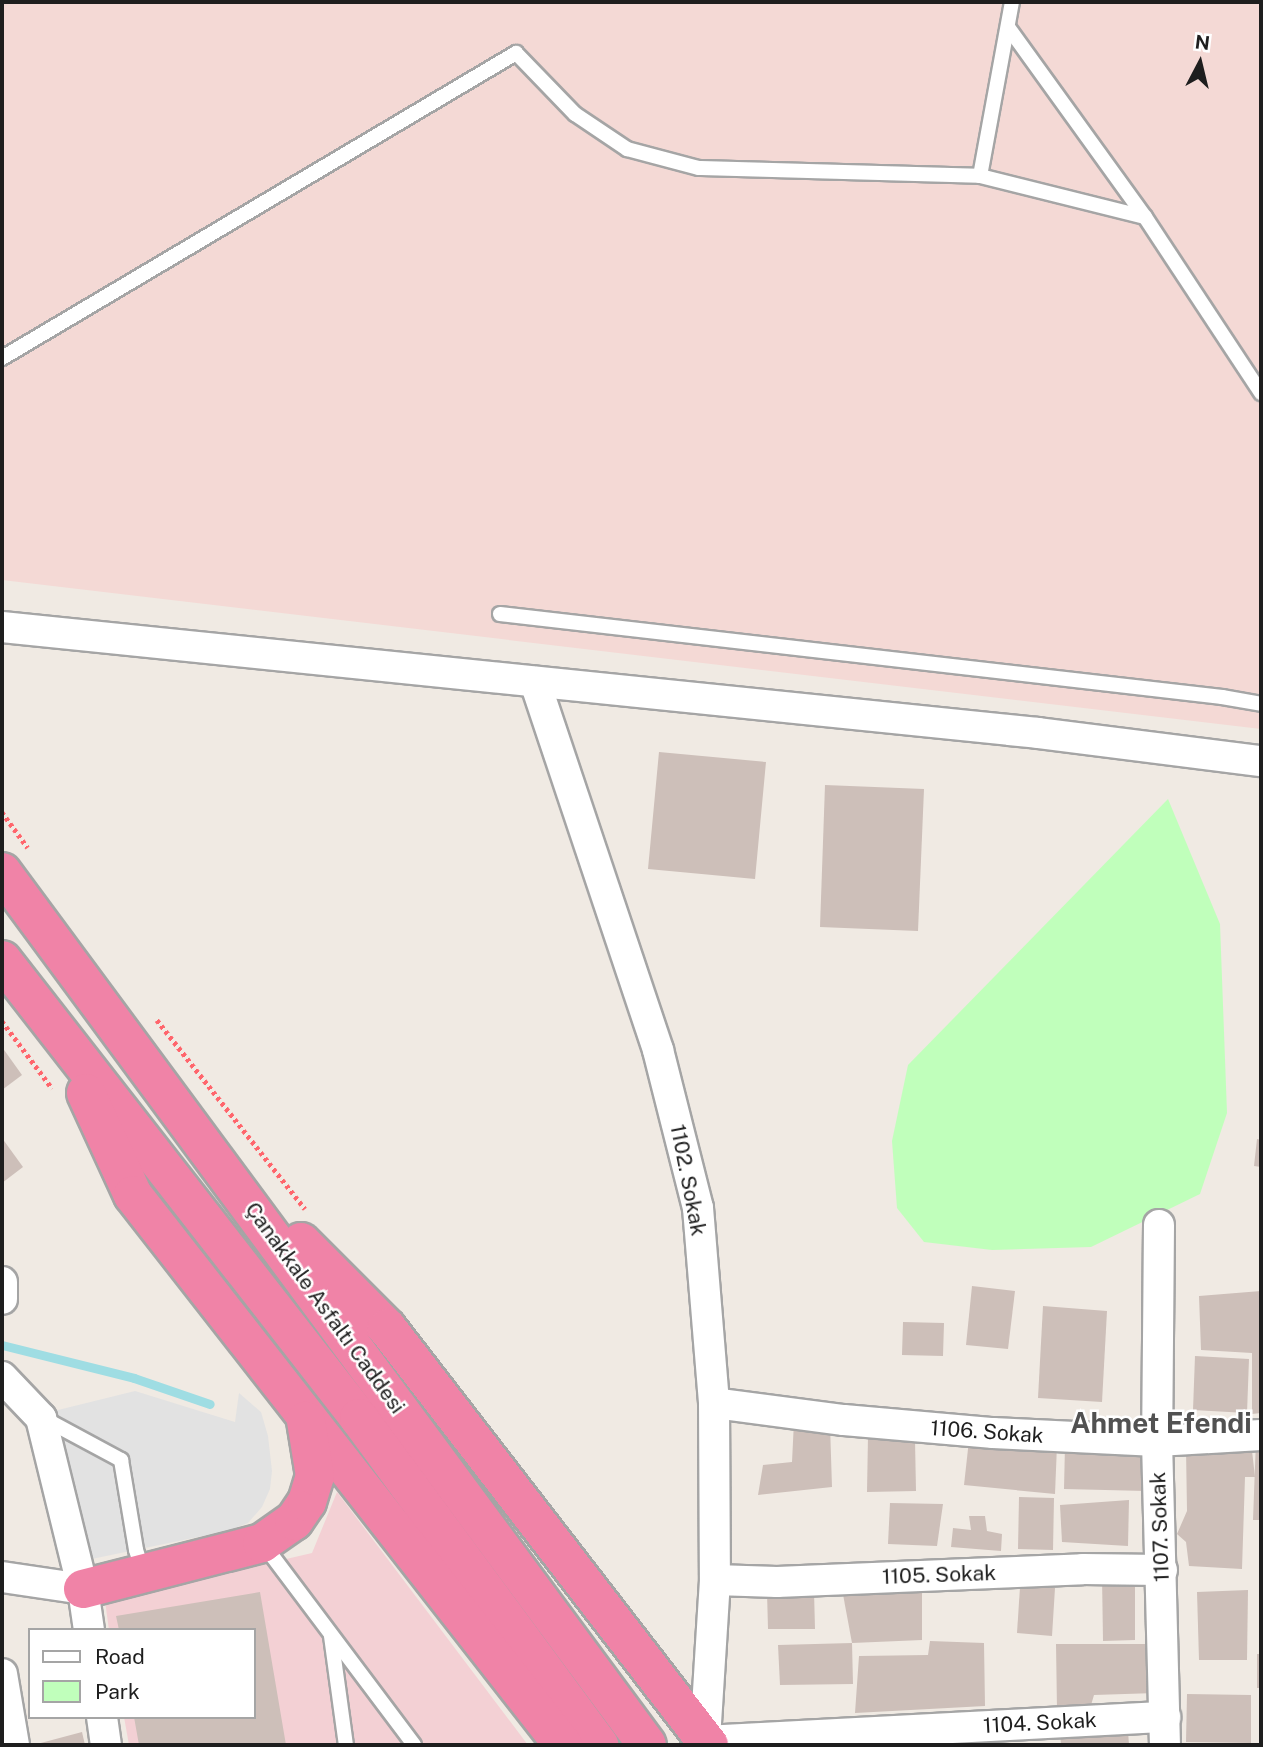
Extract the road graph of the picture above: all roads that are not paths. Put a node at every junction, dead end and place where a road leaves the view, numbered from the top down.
1 (1012, 2) edge
2 (1008, 27) junction
3 (980, 176) junction
4 (1145, 217) junction
5 (2, 358) edge
6 (1261, 393) edge
7 (500, 614) dead end
8 (2, 627) edge
9 (535, 682) junction
10 (1261, 704) edge
11 (1261, 761) edge
12 (18, 864) edge
13 (2, 960) edge
14 (59, 1034) junction
15 (213, 1154) junction
16 (1159, 1225) dead end
17 (2, 1282) edge
18 (2, 1299) edge
19 (2, 1377) edge
20 (713, 1403) junction
21 (305, 1416) junction
22 (41, 1418) junction
23 (1261, 1435) edge
24 (1157, 1441) junction
25 (262, 1543) junction
26 (1162, 1570) junction
27 (143, 1574) junction
28 (2, 1577) edge
29 (715, 1580) junction
30 (83, 1590) junction
31 (89, 1628) edge
32 (331, 1634) junction
33 (2, 1674) edge
34 (102, 1719) edge
35 (1165, 1731) edge
36 (707, 1743) edge
37 (14, 1745) edge
38 (106, 1745) edge
39 (346, 1745) edge
40 (414, 1745) edge
41 (563, 1745) edge
42 (599, 1745) edge
43 (647, 1745) edge

1 - 2 lane
2 - 3 lane
2 - 4 lane
3 - 4 lane
3 - 5 lane
4 - 6 lane
7 - 10 lane
8 - 9 street
9 - 11 street
9 - 20 street, 1102. Sokak
12 - 15 highway, Çanakkale Asfaltı Caddesi
13 - 14 highway, Çanakkale Asfaltı Caddesi
14 - 21 highway
14 - 42 highway, Çanakkale Asfaltı Caddesi
15 - 36 highway
15 - 43 highway, Çanakkale Asfaltı Caddesi
16 - 24 street, 1107. Sokak
17 - 18 street
19 - 22 street
20 - 24 street, 1106. Sokak
20 - 29 street, 1102. Sokak
21 - 25 highway
21 - 41 highway
22 - 27 lane
22 - 30 street
23 - 24 street, 1106. Sokak
24 - 26 street, 1107. Sokak
25 - 27 highway
25 - 32 lane
26 - 29 street, 1105. Sokak
26 - 35 street, 1107. Sokak
27 - 30 highway
28 - 30 street
29 - 36 street, 1102. Sokak
30 - 31 street
32 - 39 lane
32 - 40 lane
33 - 37 street
34 - 38 street
35 - 36 street, 1104. Sokak

